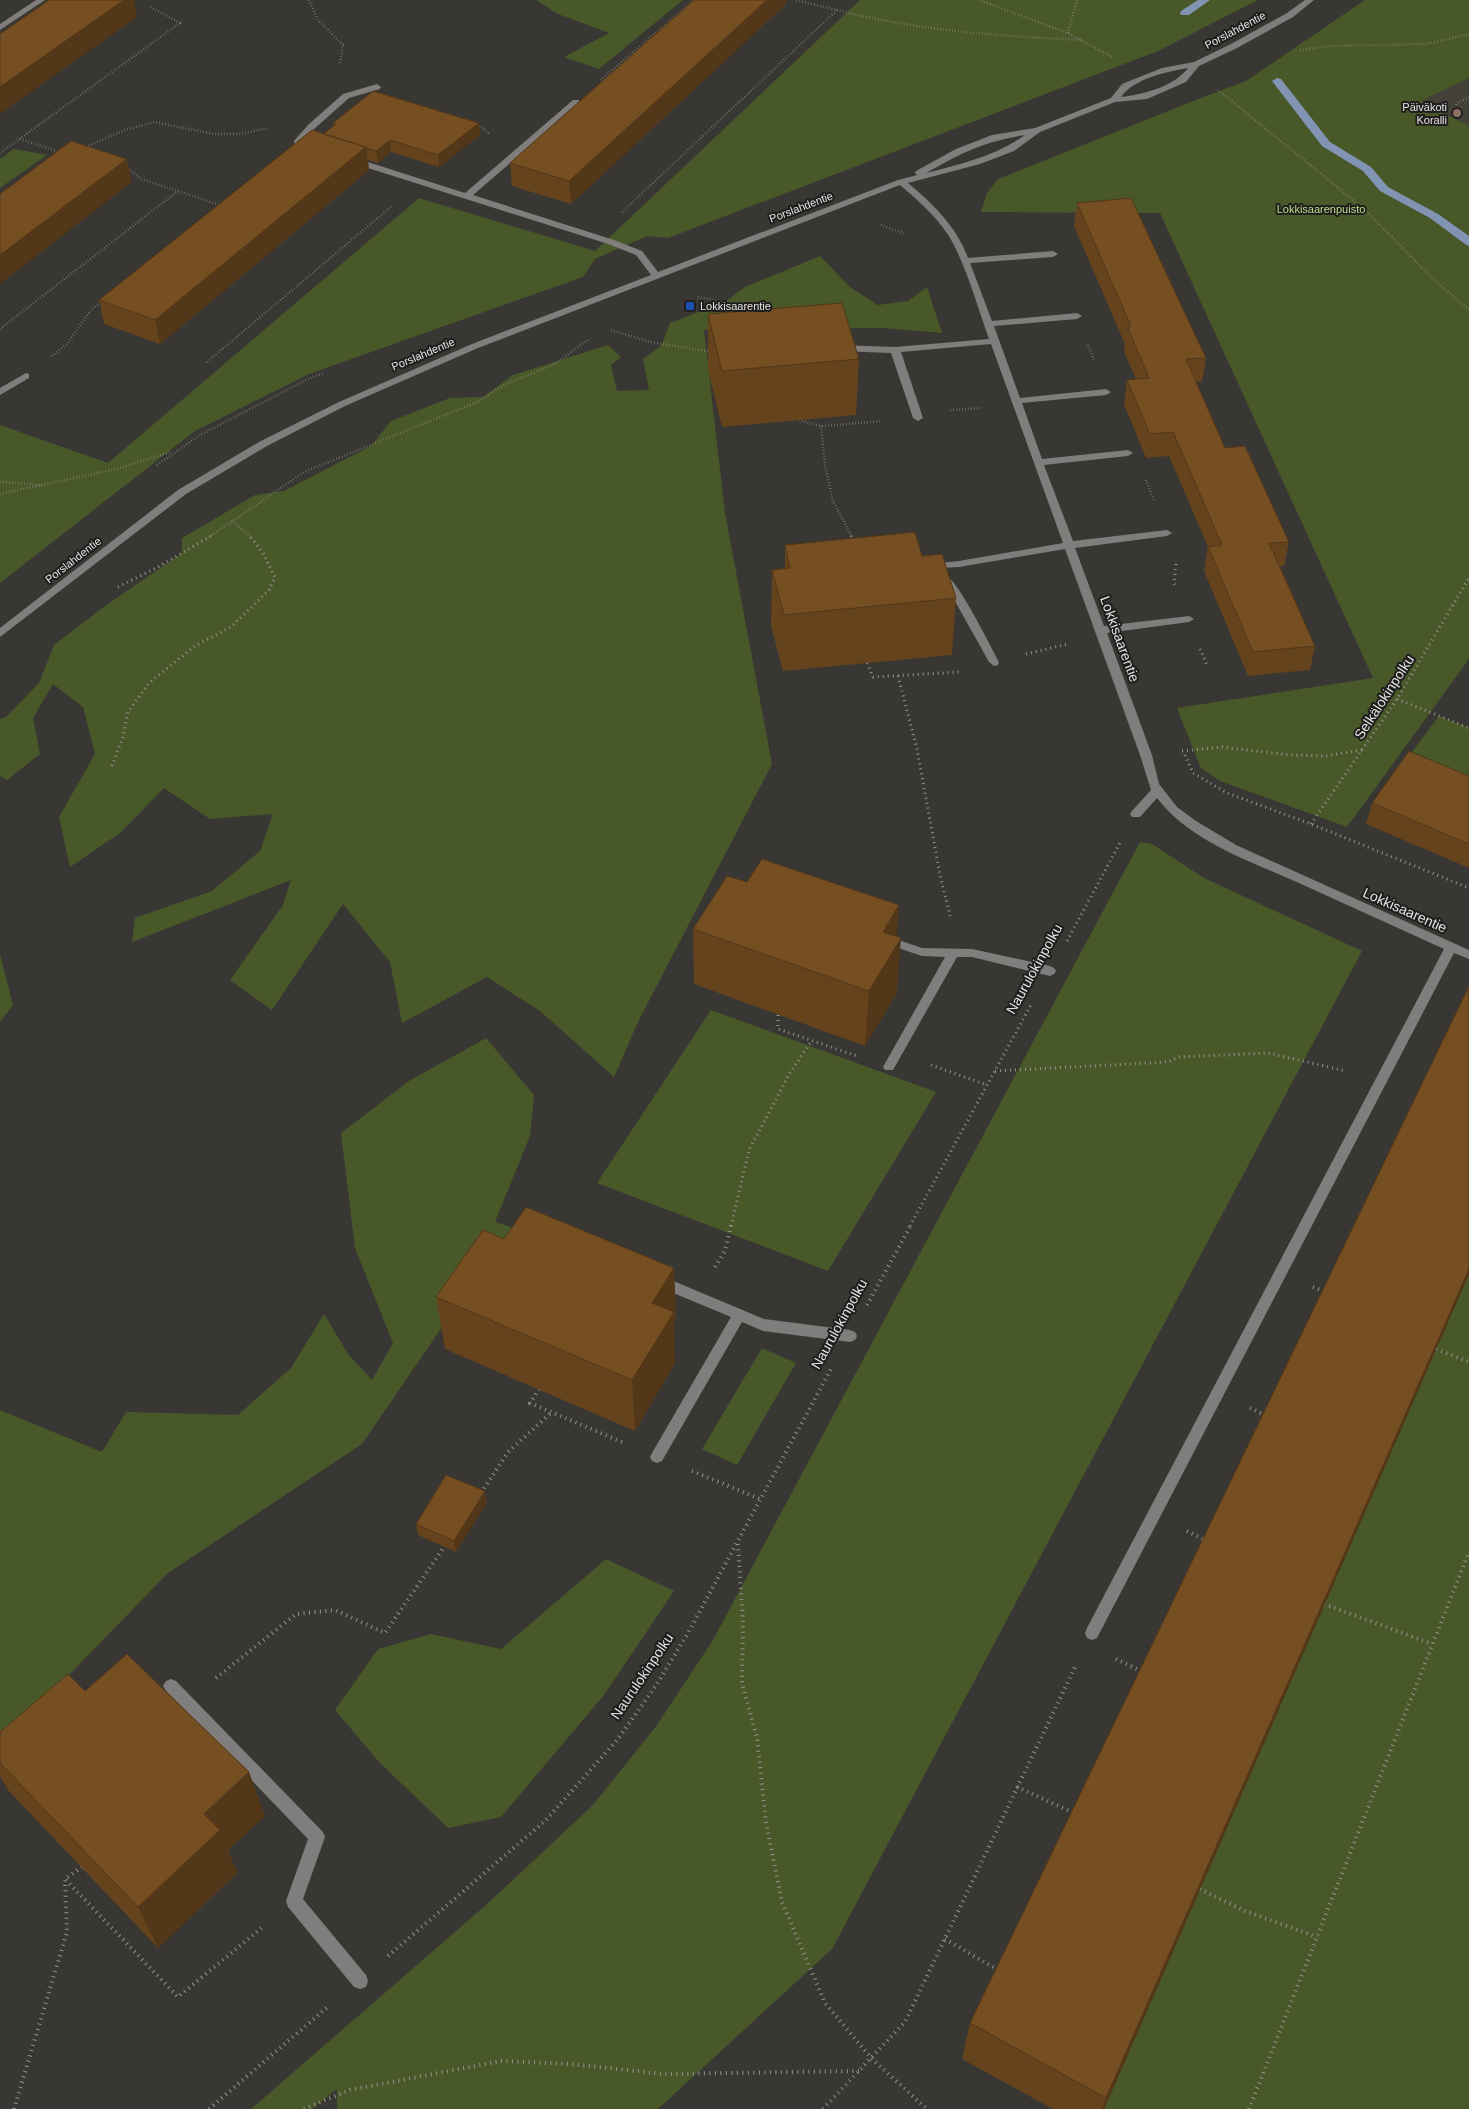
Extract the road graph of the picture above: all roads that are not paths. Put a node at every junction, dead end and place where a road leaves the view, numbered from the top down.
1 (41, 0) edge
2 (1310, 0) edge
3 (0, 28) edge
4 (1196, 64) junction
5 (377, 87) dead end
6 (1114, 100) junction
7 (576, 102) edge
8 (1037, 130) junction
9 (325, 152) edge
10 (344, 158) edge
11 (901, 182) junction
12 (467, 196) junction
13 (1053, 254) dead end
14 (965, 260) junction
15 (656, 276) junction
16 (1077, 316) dead end
17 (988, 324) junction
18 (995, 341) junction
19 (829, 348) edge
20 (895, 350) junction
21 (26, 376) road end
22 (0, 392) edge
23 (1106, 392) dead end
24 (1016, 400) junction
25 (918, 418) road end
26 (1128, 453) dead end
27 (1039, 462) junction
28 (1167, 532) dead end
29 (1070, 545) junction
30 (936, 566) junction
31 (917, 568) edge
32 (1188, 619) dead end
33 (1101, 630) junction
34 (0, 633) edge
35 (994, 662) dead end
36 (1157, 791) junction
37 (1136, 814) road end
38 (876, 936) edge
39 (1451, 947) junction
40 (953, 952) junction
41 (1469, 955) edge
42 (1050, 971) road end
43 (890, 1067) dead end
44 (642, 1274) edge
45 (739, 1315) junction
46 (850, 1336) road end
47 (657, 1457) dead end
48 (1092, 1633) road end
49 (171, 1686) dead end
50 (360, 1980) dead end

1 - 3 street
2 - 4 street, Porslahdentie
4 - 6 street, Porslahdentie
4 - 6 street, Porslahdentie
5 - 9 street
6 - 8 street, Porslahdentie
7 - 12 street
8 - 11 street, Porslahdentie
8 - 11 street, Porslahdentie
10 - 12 street
11 - 14 street, Lokkisaarentie
11 - 15 street, Porslahdentie
12 - 15 street
13 - 14 street
14 - 17 street, Lokkisaarentie
15 - 34 street, Porslahdentie
16 - 17 street
17 - 18 street, Lokkisaarentie
18 - 20 street
18 - 24 street, Lokkisaarentie
19 - 20 street
20 - 25 street
21 - 22 street
23 - 24 street
24 - 27 street, Lokkisaarentie
26 - 27 street
27 - 29 street, Lokkisaarentie
28 - 29 street
29 - 30 street
29 - 33 street, Lokkisaarentie
30 - 31 street
30 - 35 street
32 - 33 street
33 - 36 street, Lokkisaarentie
36 - 37 street
36 - 39 street, Lokkisaarentie
38 - 40 street
39 - 41 street, Lokkisaarentie
39 - 48 street
40 - 42 street
40 - 43 street
44 - 45 street
45 - 46 street
45 - 47 street
49 - 50 street

